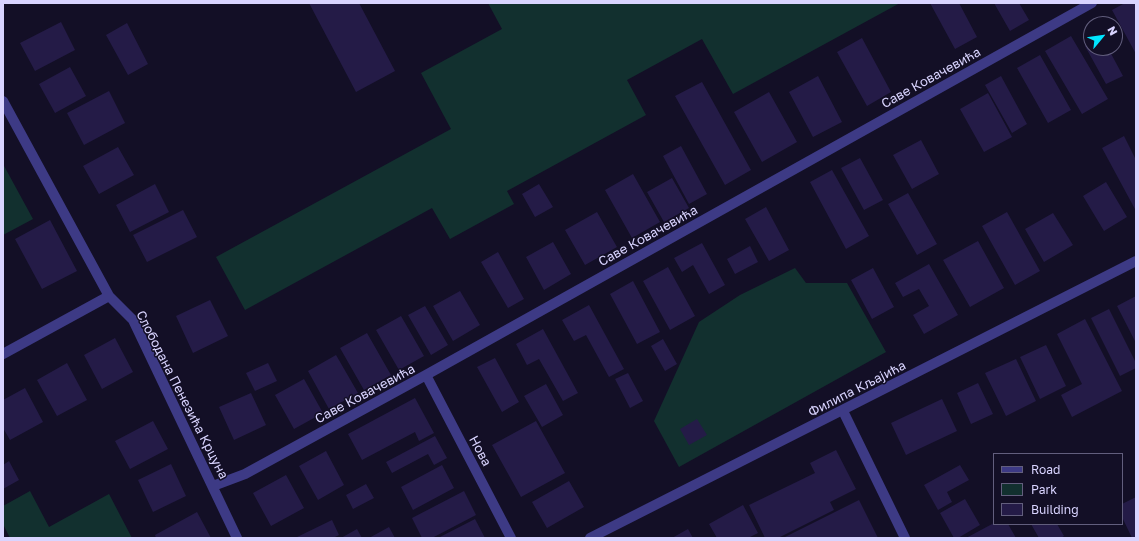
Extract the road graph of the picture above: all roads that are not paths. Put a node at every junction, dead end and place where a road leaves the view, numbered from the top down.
1 (1092, 3) edge
2 (3, 101) edge
3 (1136, 261) edge
4 (109, 296) junction
5 (3, 354) edge
6 (426, 375) junction
7 (843, 411) junction
8 (213, 486) junction
9 (237, 538) edge
10 (511, 538) edge
11 (590, 538) edge
12 (906, 538) edge

1 - 6 street, Саве Ковачевића
2 - 4 street, Слободана Пенезића Крцуна
3 - 7 street, Филипа Кљајића
4 - 5 street
4 - 8 street, Слободана Пенезића Крцуна
6 - 8 street, Саве Ковачевића
6 - 10 street, Нова
7 - 11 street, Филипа Кљајића
7 - 12 street
8 - 9 street, Слободана Пенезића Крцуна

